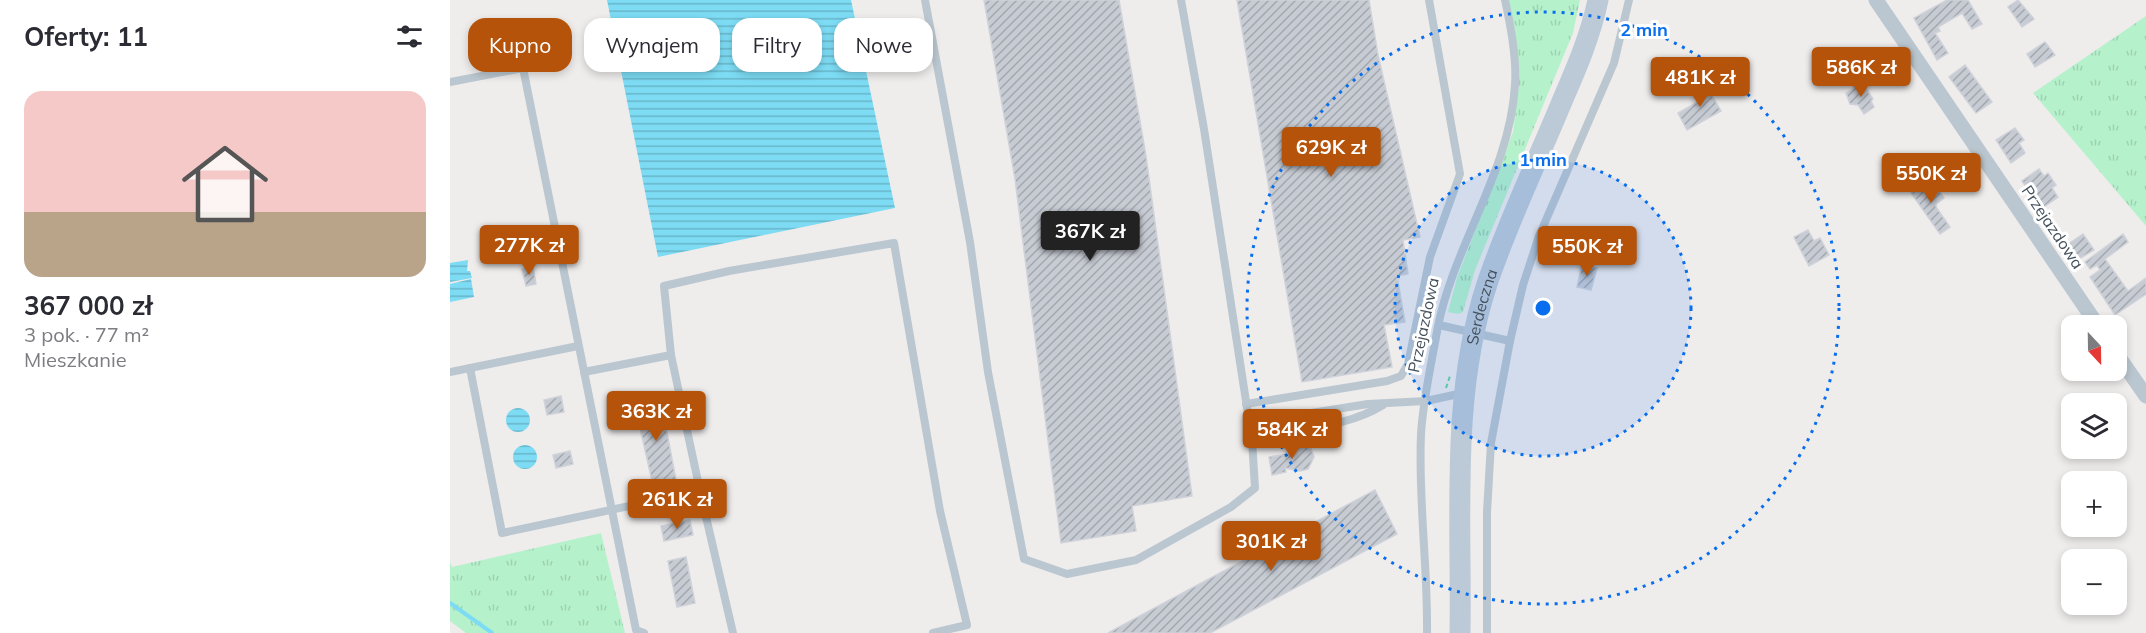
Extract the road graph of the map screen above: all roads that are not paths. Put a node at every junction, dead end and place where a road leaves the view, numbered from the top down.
1 (925, 0) edge
2 (1180, 0) edge
3 (1429, 0) edge
4 (1505, 0) edge
5 (1598, 0) edge
6 (1629, 0) edge
7 (1876, 0) edge
8 (450, 82) edge
9 (2091, 315) edge
10 (1439, 325) junction
11 (1474, 332) junction
12 (1510, 341) junction
13 (578, 346) junction
14 (670, 355) junction
15 (470, 368) junction
16 (2127, 369) edge
17 (450, 372) edge
18 (584, 372) junction
19 (1465, 393) junction
20 (2146, 396) edge
21 (1426, 400) junction
22 (1246, 404) junction
23 (1384, 405) junction
24 (1249, 423) junction
25 (1252, 440) junction
26 (700, 491) junction
27 (611, 511) junction
28 (644, 633) edge
29 (733, 633) edge
30 (933, 633) edge
31 (1428, 633) edge
32 (1461, 633) edge
33 (1487, 633) edge

1 - 25 lane
2 - 22 lane
3 - 22 lane
4 - 10 lane, Przejazdowa
5 - 11 street, Serdeczna
6 - 12 lane
7 - 9 street, Przejazdowa
8 - 13 lane
10 - 11 lane
10 - 21 lane, Przejazdowa
11 - 12 lane
11 - 19 street, Serdeczna
12 - 33 lane
13 - 15 lane
13 - 18 lane
14 - 18 lane
14 - 26 lane
14 - 30 lane
15 - 17 lane
15 - 27 lane
16 - 20 street
18 - 27 lane
19 - 21 lane
19 - 32 street, Serdeczna
21 - 23 lane
21 - 31 lane, Przejazdowa
22 - 24 lane
23 - 24 lane
23 - 25 lane
24 - 25 lane
26 - 27 lane
26 - 29 lane
27 - 28 lane

